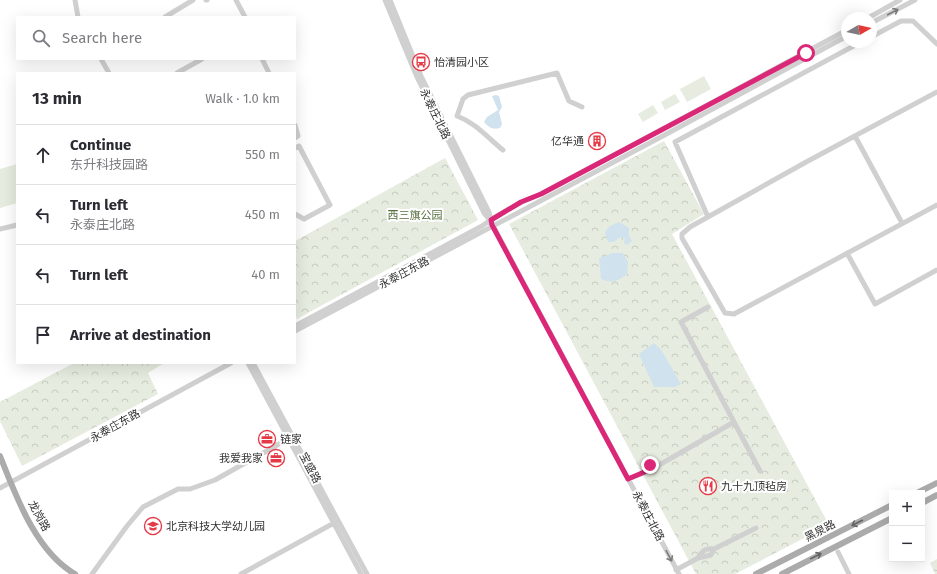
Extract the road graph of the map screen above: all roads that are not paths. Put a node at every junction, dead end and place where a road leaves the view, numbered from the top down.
1 (194, 0) edge
2 (236, 0) edge
3 (385, 0) edge
4 (390, 0) edge
5 (900, 0) edge
6 (915, 0) edge
7 (78, 1) edge
8 (877, 13) edge
9 (78, 16) edge
10 (167, 16) edge
11 (244, 16) edge
12 (877, 20) edge
13 (841, 33) edge
14 (877, 34) edge
15 (841, 39) edge
16 (937, 44) edge
17 (850, 48) edge
18 (102, 60) edge
19 (200, 60) edge
20 (262, 60) edge
21 (108, 72) edge
22 (179, 72) edge
23 (268, 72) edge
24 (937, 92) edge
25 (582, 107) dead end
26 (296, 129) edge
27 (855, 136) junction
28 (296, 137) edge
29 (296, 148) edge
30 (503, 150) dead end
31 (937, 204) edge
32 (296, 214) edge
33 (708, 217) junction
34 (491, 222) junction
35 (902, 223) junction
36 (16, 225) edge
37 (0, 229) edge
38 (847, 253) junction
39 (937, 270) edge
40 (708, 307) dead end
41 (296, 324) edge
42 (296, 330) edge
43 (227, 364) edge
44 (249, 364) edge
45 (254, 364) edge
46 (734, 422) junction
47 (288, 439) junction
48 (0, 456) edge
49 (760, 471) dead end
50 (628, 479) junction
51 (11, 483) junction
52 (937, 483) edge
53 (0, 488) edge
54 (922, 490) edge
55 (937, 495) edge
56 (925, 501) edge
57 (889, 507) edge
58 (889, 520) edge
59 (334, 523) junction
60 (756, 528) dead end
61 (838, 552) dead end
62 (678, 572) edge
63 (75, 574) edge
64 (92, 574) edge
65 (241, 574) edge
66 (361, 574) edge
67 (367, 574) edge
68 (756, 574) edge
69 (782, 574) edge
70 (849, 574) edge

1 - 10 street
2 - 11 street
3 - 34 street, 永泰庄北路
4 - 34 street, 永泰庄北路
5 - 8 street
12 -> 6 street
7 - 9 street
13 - 34 street
14 - 16 street
15 - 34 street
17 - 33 street
18 - 21 street
19 - 22 street
20 - 23 street
24 - 27 street
25 - 30 street
26 - 28 street
27 - 33 street
27 - 35 street
29 - 32 street
31 - 35 street
33 - 38 street
34 - 41 street, 永泰庄东路
34 - 42 street, 永泰庄东路
34 - 50 street, 永泰庄北路
35 - 38 street
36 - 37 street
38 - 39 street
40 - 46 street
43 - 51 street, 永泰庄东路
44 - 47 street, 宝盛路
45 - 67 street, 宝盛路
46 - 49 street
46 - 50 street
47 - 59 street, 宝盛路
47 - 64 street
48 - 51 main road, 龙岗路
50 -> 62 street, 永泰庄北路
51 - 53 street, 永泰庄东路
51 - 63 main road, 龙岗路
52 - 54 main road
55 - 56 main road
57 -> 68 main road, 黑泉路
69 -> 58 main road, 黑泉路
59 - 65 street
59 - 66 street, 宝盛路
60 - 62 street
61 - 70 street

